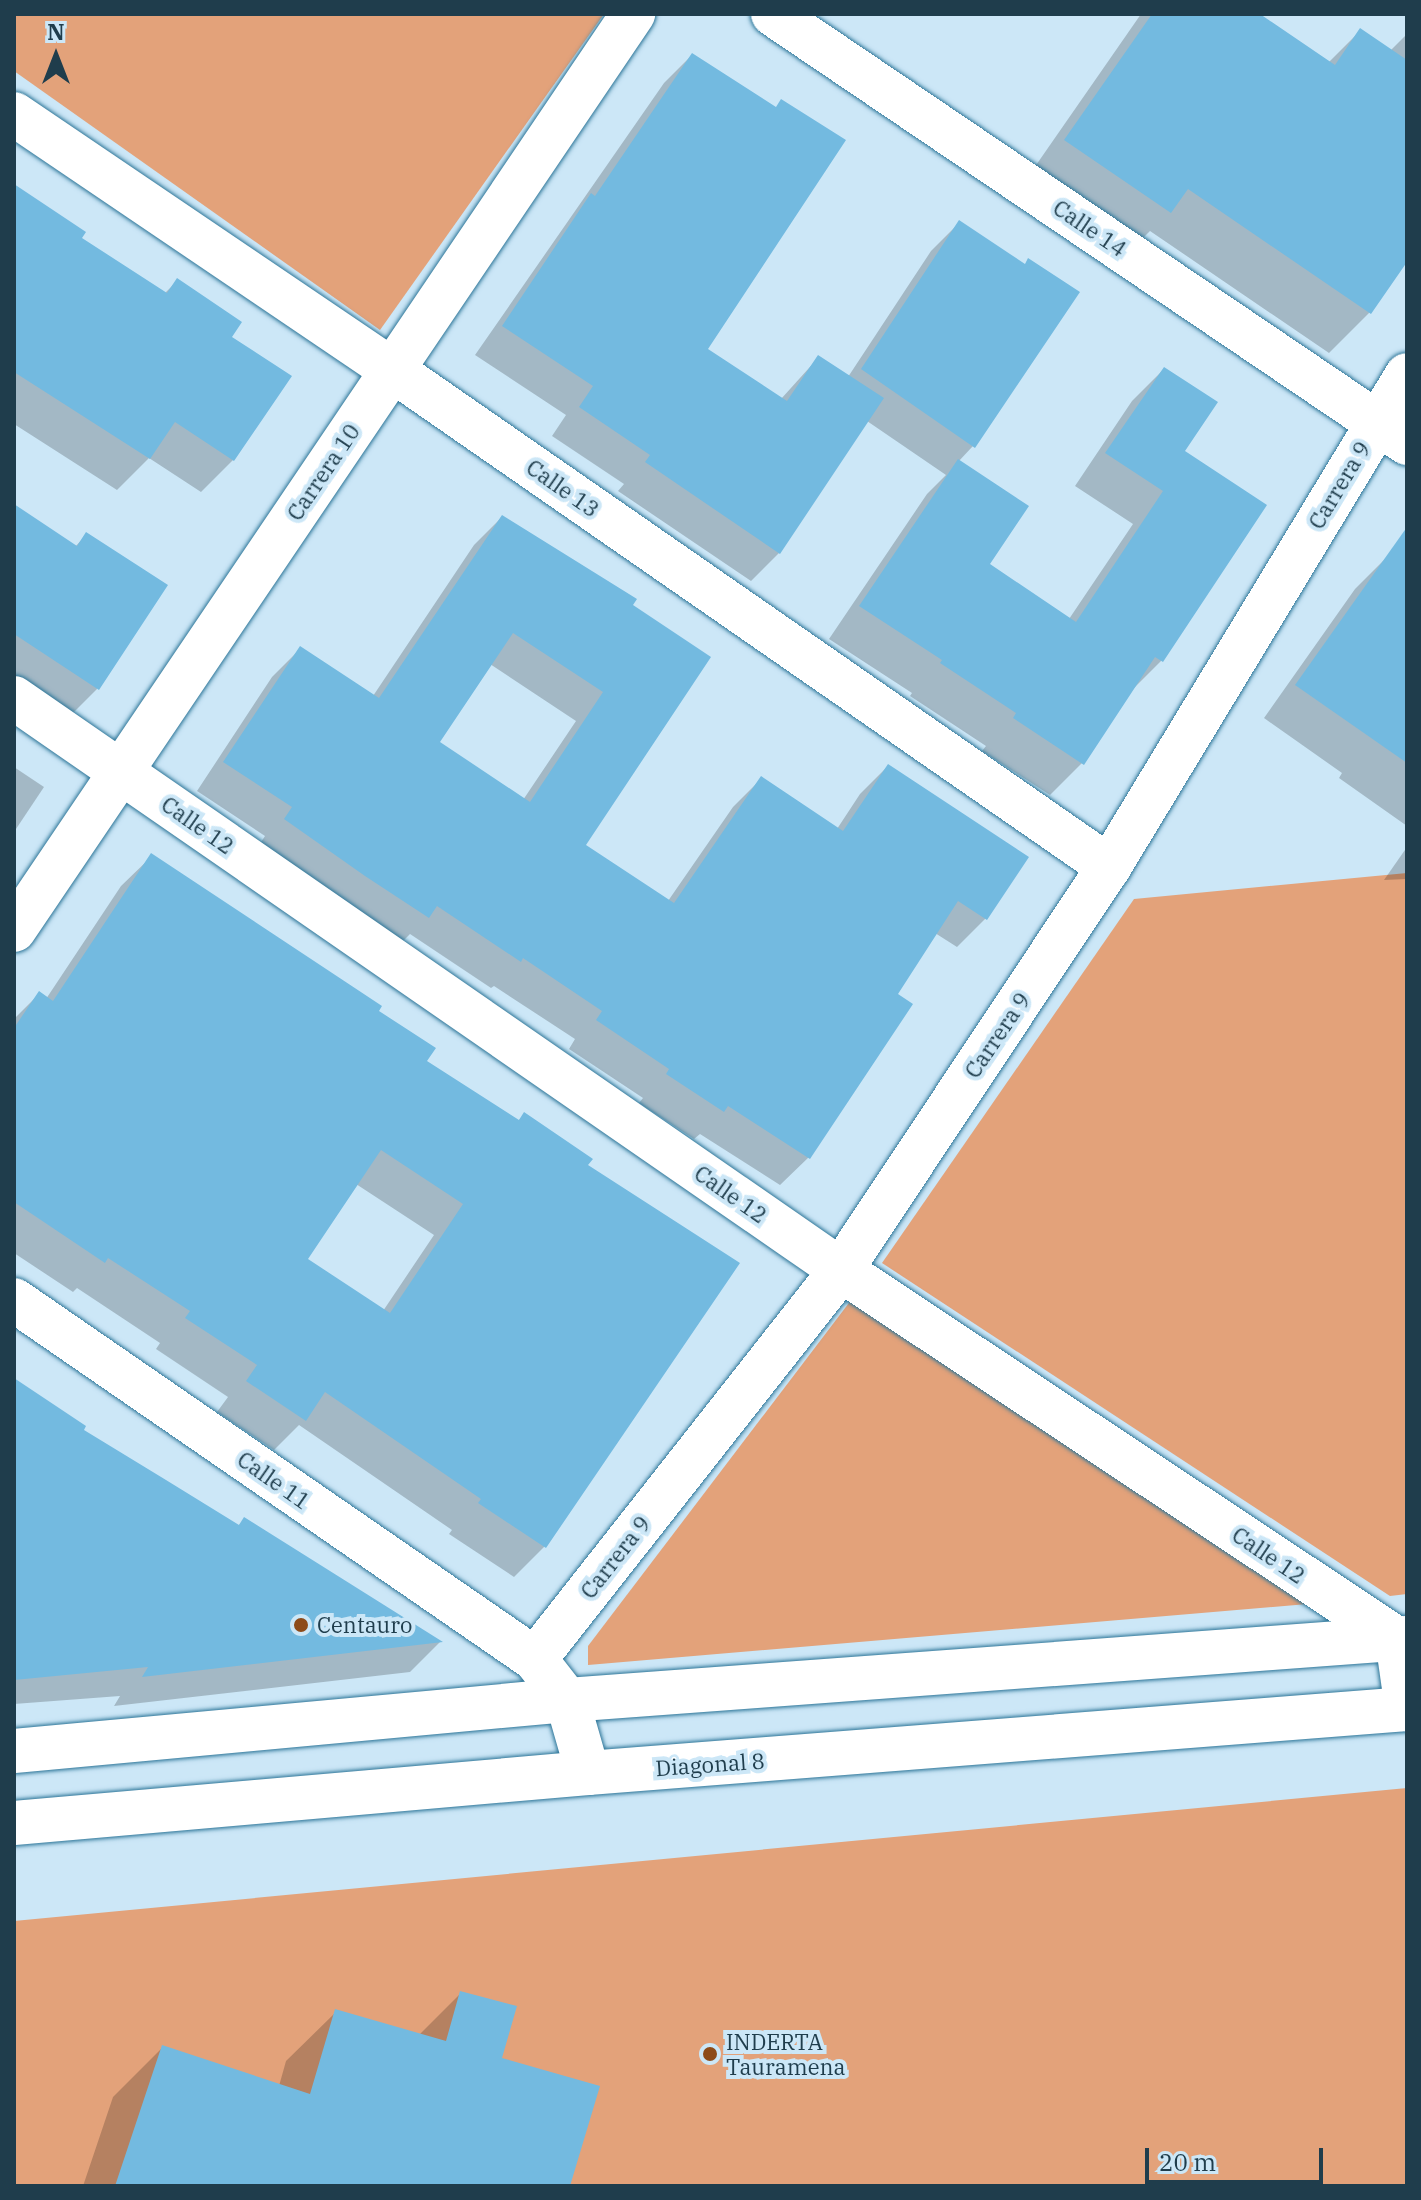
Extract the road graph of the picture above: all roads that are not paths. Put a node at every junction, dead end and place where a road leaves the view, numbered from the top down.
1 (633, 14) edge
2 (773, 14) edge
3 (14, 114) edge
4 (391, 369) junction
5 (1407, 375) edge
6 (1392, 432) edge
7 (14, 698) edge
8 (123, 774) junction
9 (1109, 867) junction
10 (14, 930) edge
11 (841, 1270) junction
12 (14, 1300) edge
13 (1402, 1639) edge
14 (535, 1659) junction
15 (567, 1700) junction
16 (1407, 1709) edge
17 (14, 1751) edge
18 (588, 1773) junction
19 (14, 1823) edge

1 - 4 street, Carrera 10
2 - 6 street, Calle 14
3 - 4 street, Calle 13
4 - 8 street, Carrera 10
4 - 9 street, Calle 13
5 - 6 street, Carrera 9
6 - 9 street, Carrera 9
7 - 8 street, Calle 12
8 - 10 street, Carrera 10
8 - 11 street, Calle 12
9 - 11 street, Carrera 9
11 - 13 street, Calle 12
11 - 14 street, Carrera 9
12 - 14 street, Calle 11
13 - 15 street
13 - 16 street
14 - 15 street, Calle 11
15 - 17 street
15 - 18 street
16 - 18 street, Diagonal 8
18 - 19 street, Diagonal 8

